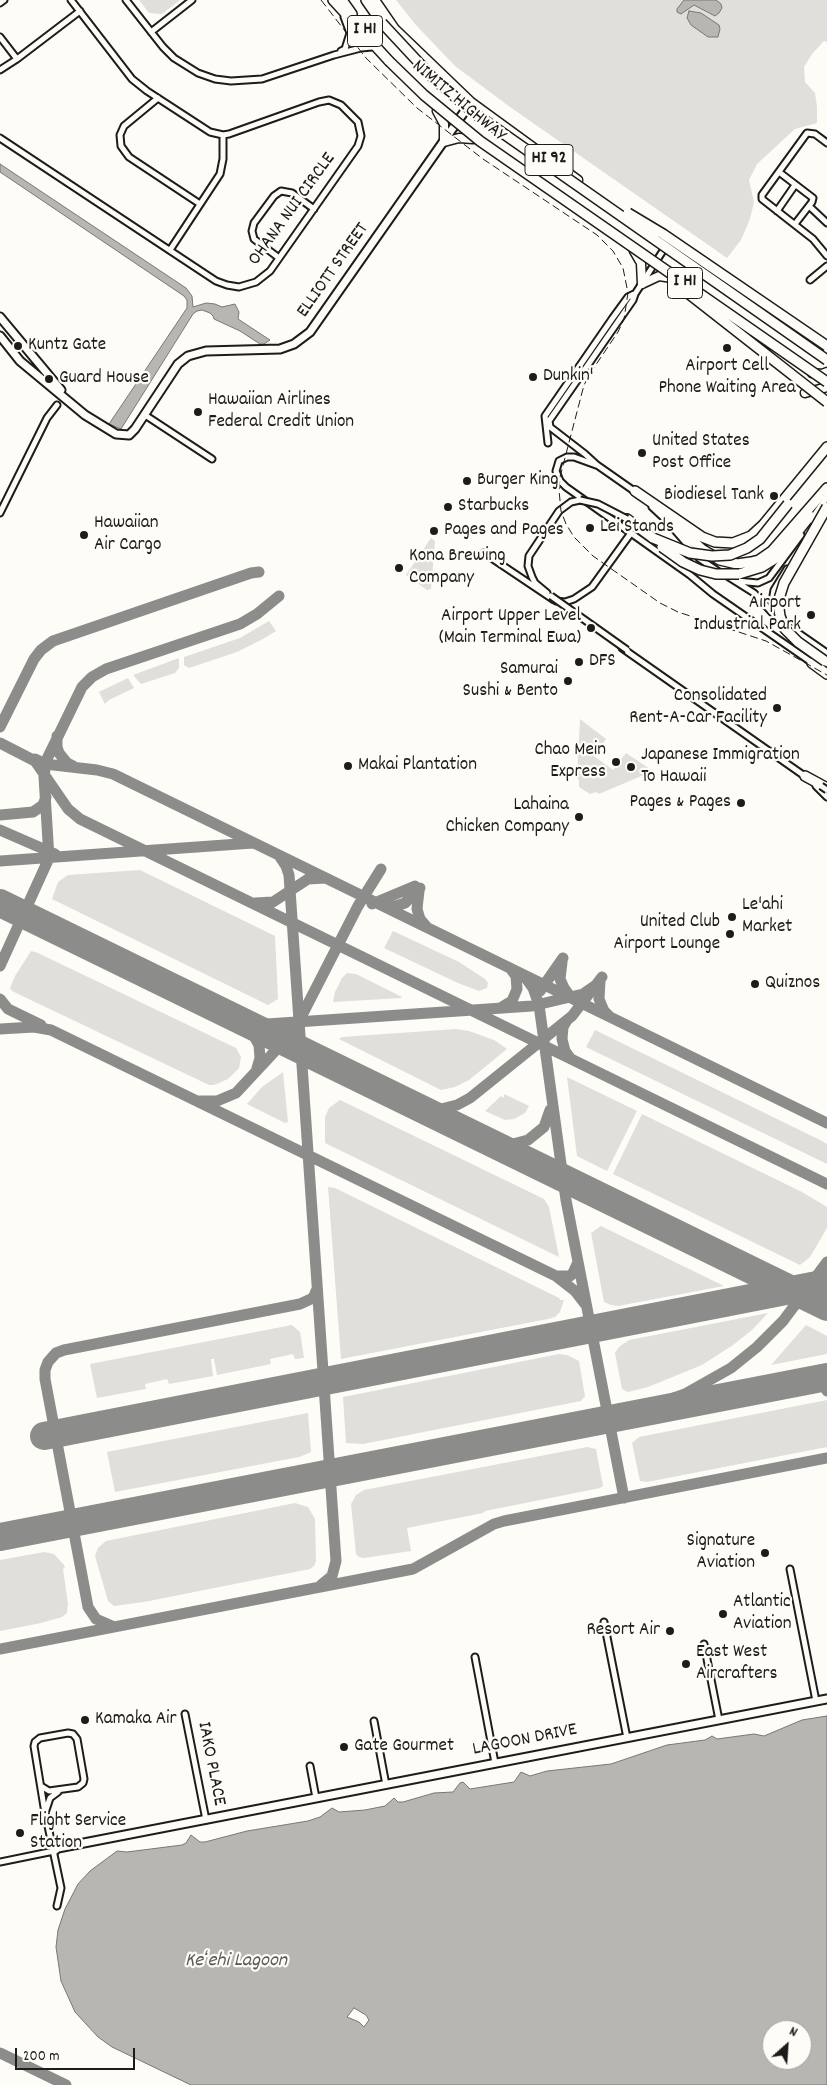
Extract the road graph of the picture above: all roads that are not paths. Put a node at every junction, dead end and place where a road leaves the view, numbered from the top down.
1 (4, 0) edge
2 (71, 0) edge
3 (126, 0) edge
4 (192, 0) edge
5 (327, 0) edge
6 (333, 0) edge
7 (342, 0) edge
8 (368, 0) edge
9 (375, 0) edge
10 (0, 3) edge
11 (80, 11) junction
12 (344, 17) junction
13 (151, 32) junction
14 (0, 37) edge
15 (372, 47) junction
16 (334, 55) junction
17 (17, 59) junction
18 (389, 61) junction
19 (0, 70) edge
20 (158, 98) junction
21 (471, 102) junction
22 (437, 111) junction
23 (456, 125) junction
24 (223, 135) junction
25 (0, 138) edge
26 (473, 139) junction
27 (444, 142) junction
28 (827, 143) edge
29 (779, 172) junction
30 (570, 179) junction
31 (543, 185) junction
32 (795, 185) junction
33 (200, 204) junction
34 (809, 206) junction
35 (314, 209) junction
36 (777, 211) junction
37 (826, 220) edge
38 (795, 224) junction
39 (668, 244) junction
40 (170, 250) junction
41 (634, 251) junction
42 (827, 256) edge
43 (280, 258) junction
44 (653, 264) junction
45 (827, 266) edge
46 (672, 278) junction
47 (810, 280) dead end
48 (642, 284) junction
49 (702, 298) junction
50 (708, 316) dead end
51 (0, 317) edge
52 (0, 336) edge
53 (827, 346) edge
54 (827, 354) edge
55 (827, 360) edge
56 (808, 372) junction
57 (827, 372) edge
58 (825, 386) edge
59 (805, 393) dead end
60 (66, 398) junction
61 (817, 402) dead end
62 (827, 402) edge
63 (58, 405) dead end
64 (555, 406) junction
65 (145, 415) junction
66 (548, 443) dead end
67 (827, 447) edge
68 (212, 460) dead end
69 (597, 465) junction
70 (827, 488) edge
71 (635, 491) junction
72 (827, 495) edge
73 (827, 509) edge
74 (0, 513) edge
75 (626, 519) joint
76 (631, 533) junction
77 (653, 538) junction
78 (484, 553) dead end
79 (732, 579) junction
80 (554, 601) junction
81 (778, 619) junction
82 (798, 633) junction
83 (776, 638) junction
84 (826, 659) edge
85 (812, 663) joint
86 (827, 673) edge
87 (805, 776) junction
88 (826, 787) edge
89 (827, 797) edge
90 (790, 1569) dead end
91 (604, 1622) dead end
92 (704, 1644) dead end
93 (475, 1657) dead end
94 (827, 1699) edge
95 (816, 1704) junction
96 (827, 1704) edge
97 (185, 1714) dead end
98 (374, 1720) dead end
99 (719, 1722) junction
100 (627, 1740) junction
101 (310, 1766) dead end
102 (496, 1766) junction
103 (41, 1786) junction
104 (387, 1787) junction
105 (61, 1790) junction
106 (316, 1800) junction
107 (46, 1810) junction
108 (206, 1822) junction
109 (54, 1851) junction
110 (0, 1862) edge
111 (58, 1906) dead end

1 - 10 street
2 - 11 street
3 - 13 street
4 - 13 street
5 - 12 main road, NIMITZ HIGHWAY / HI 92
6 - 18 highway
7 - 18 highway, I H1
8 - 30 highway, I H1, bridge
9 - 21 main road, NIMITZ HIGHWAY / HI 92
11 - 17 street
11 - 20 street
12 - 15 main road, NIMITZ HIGHWAY / HI 92
12 - 16 street
13 - 16 street
14 - 17 street
15 - 16 street
15 - 22 main road, NIMITZ HIGHWAY / HI 92
17 - 19 street
18 - 31 highway, I H1, bridge
20 - 24 street
20 - 33 street
21 - 23 street, ELLIOTT STREET
21 - 39 main road, NIMITZ HIGHWAY / HI 92
22 - 23 main road, NIMITZ HIGHWAY / HI 92
22 - 27 main road
23 - 26 main road, NIMITZ HIGHWAY / HI 92
23 - 27 street, ELLIOTT STREET
24 - 33 street
24 - 35 street, OHANA NUI CIRCLE
25 - 40 street, OHANA NUI CIRCLE
26 - 27 main road
26 - 41 main road, NIMITZ HIGHWAY / HI 92
27 - 65 street, ELLIOTT STREET
28 - 29 street
29 - 32 street
29 - 36 street
30 - 53 highway, bridge
30 - 55 highway, I H1, bridge
31 - 58 highway, I H1, bridge
31 - 62 highway, bridge
32 - 34 street
32 - 36 street
33 - 40 street
34 - 37 street
34 - 38 street
35 - 43 street, OHANA NUI CIRCLE
35 - 43 street
36 - 38 street
38 - 42 street
39 - 44 street
39 - 54 main road, NIMITZ HIGHWAY / HI 92
40 - 43 street, OHANA NUI CIRCLE
41 - 44 main road, NIMITZ HIGHWAY / HI 92
41 - 48 main road
44 - 46 main road, NIMITZ HIGHWAY / HI 92
44 - 48 street
45 - 47 street
46 - 48 main road
46 - 49 main road, NIMITZ HIGHWAY / HI 92
48 - 64 street
49 - 50 main road
49 - 56 main road, NIMITZ HIGHWAY / HI 92
51 - 60 street
52 - 60 street
56 - 57 main road
56 - 58 main road, NIMITZ HIGHWAY / HI 92
58 - 59 main road
58 - 61 main road
60 - 65 street, ELLIOTT STREET
63 - 74 street
64 - 66 street
64 - 69 street
65 - 68 street
67 - 71 highway
67 - 77 highway, bridge
69 - 71 street
69 - 76 street
70 - 71 highway
71 - 79 street
72 - 77 highway, bridge
72 - 79 street
73 - 81 street
73 - 84 highway, bridge
75 - 77 highway
75 - 88 street, bridge
76 - 80 street
76 - 83 street
78 - 80 street
79 - 81 street
80 - 87 street
81 - 82 street
82 - 83 street
82 - 84 street
83 - 85 street
85 - 86 highway
87 - 88 highway
87 - 89 street
90 - 95 street
91 - 100 street
92 - 99 street
93 - 102 street
94 - 95 street, LAGOON DRIVE
95 - 96 street, LAGOON DRIVE
95 - 99 street, LAGOON DRIVE
97 - 108 street, IAKO PLACE
98 - 104 street
99 - 100 street, LAGOON DRIVE
100 - 102 street, LAGOON DRIVE
101 - 106 street
102 - 104 street, LAGOON DRIVE
103 - 105 street
103 - 105 street
103 - 107 street
104 - 106 street, LAGOON DRIVE
105 - 107 street
106 - 108 street, LAGOON DRIVE
107 - 109 street
108 - 109 street, LAGOON DRIVE
109 - 110 street, LAGOON DRIVE
109 - 111 street

